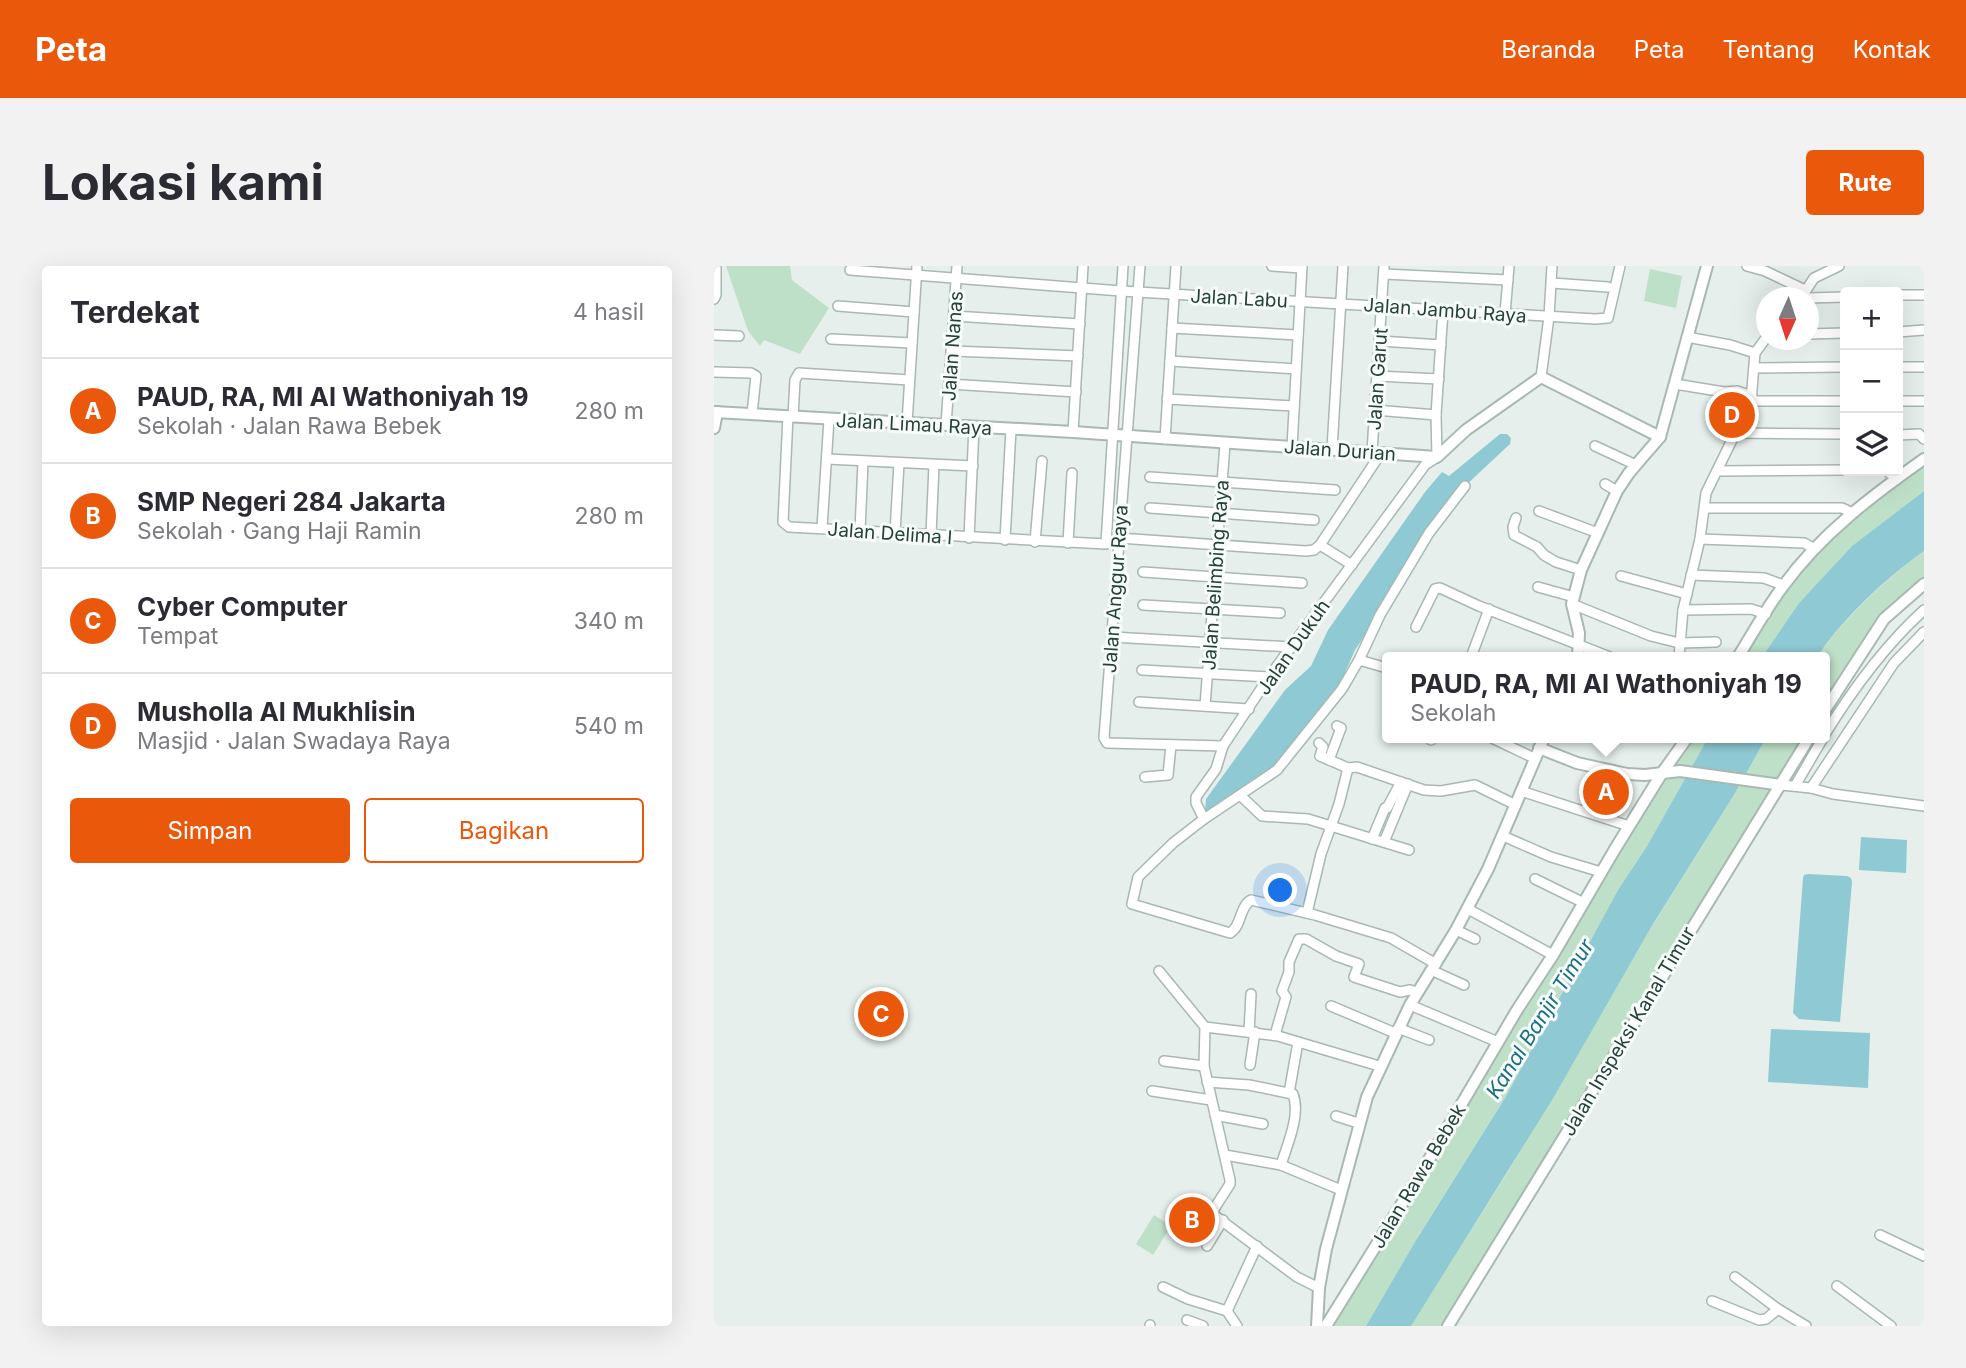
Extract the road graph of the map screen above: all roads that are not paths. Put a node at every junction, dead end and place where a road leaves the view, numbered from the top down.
1 (716, 266) edge
2 (957, 266) edge
3 (1083, 266) edge
4 (1123, 266) edge
5 (1140, 266) edge
6 (1177, 266) edge
7 (1272, 266) edge
8 (1343, 266) edge
9 (1509, 266) edge
10 (1552, 266) edge
11 (1620, 266) edge
12 (1707, 266) edge
13 (1747, 266) edge
14 (1839, 266) edge
15 (1302, 267) edge
16 (1826, 269) edge
17 (850, 270) dead end
18 (1384, 270) edge
19 (916, 271) edge
20 (956, 280) junction
21 (1508, 280) junction
22 (1552, 282) junction
23 (1608, 287) dead end
24 (1792, 287) edge
25 (1809, 287) edge
26 (1082, 289) junction
27 (1121, 291) junction
28 (1138, 292) junction
29 (1175, 294) junction
30 (1903, 295) edge
31 (1924, 295) edge
32 (1819, 296) edge
33 (715, 297) edge
34 (1840, 297) edge
35 (1300, 302) junction
36 (1341, 304) junction
37 (838, 306) dead end
38 (1382, 307) junction
39 (1443, 310) junction
40 (914, 312) junction
41 (1505, 314) junction
42 (954, 316) junction
43 (1549, 317) junction
44 (1080, 324) junction
45 (1172, 328) junction
46 (1924, 330) edge
47 (1903, 332) edge
48 (1840, 333) edge
49 (1819, 334) edge
50 (714, 335) edge
51 (1298, 335) junction
52 (739, 336) dead end
53 (1687, 337) junction
54 (831, 339) dead end
55 (1380, 341) junction
56 (912, 343) junction
57 (1441, 345) junction
58 (1757, 350) edge
59 (952, 351) junction
60 (1755, 353) junction
61 (1078, 356) junction
62 (1170, 361) junction
63 (1840, 367) edge
64 (1903, 367) edge
65 (1924, 367) edge
66 (1754, 368) junction
67 (1296, 369) junction
68 (714, 372) edge
69 (1377, 376) junction
70 (1542, 378) junction
71 (1440, 379) junction
72 (909, 380) junction
73 (949, 384) junction
74 (1675, 384) junction
75 (1076, 392) junction
76 (1167, 399) junction
77 (1752, 399) junction
78 (1840, 401) edge
79 (1903, 401) edge
80 (1924, 401) edge
81 (1294, 407) junction
82 (1375, 410) junction
83 (715, 412) edge
84 (752, 414) junction
85 (1436, 415) junction
86 (790, 417) junction
87 (829, 419) junction
88 (906, 423) junction
89 (946, 425) junction
90 (974, 427) junction
91 (714, 428) edge
92 (1011, 429) junction
93 (1073, 432) junction
94 (1736, 433) junction
95 (1840, 434) edge
96 (1112, 435) junction
97 (1903, 435) edge
98 (1126, 436) junction
99 (1660, 437) junction
100 (1165, 439) junction
101 (1924, 439) edge
102 (1225, 444) junction
103 (1595, 446) dead end
104 (1292, 447) junction
105 (1332, 449) junction
106 (1376, 452) junction
107 (1437, 457) junction
108 (827, 459) junction
109 (1924, 460) edge
110 (863, 461) junction
111 (1042, 461) dead end
112 (899, 463) junction
113 (934, 465) junction
114 (1636, 465) junction
115 (973, 466) junction
116 (1840, 470) edge
117 (1717, 471) junction
118 (1072, 473) dead end
119 (1893, 476) edge
120 (1150, 477) dead end
121 (1897, 479) junction
122 (1222, 482) junction
123 (1605, 484) dead end
124 (1465, 486) dead end
125 (1335, 491) dead end
126 (1617, 491) junction
127 (1150, 508) dead end
128 (1705, 508) junction
129 (1539, 511) dead end
130 (1220, 513) junction
131 (1853, 513) junction
132 (1516, 518) dead end
133 (1314, 520) dead end
134 (821, 528) junction
135 (860, 531) junction
136 (895, 533) junction
137 (1598, 533) junction
138 (932, 535) junction
139 (969, 538) junction
140 (1118, 538) junction
141 (1700, 539) junction
142 (1005, 540) junction
143 (1035, 542) junction
144 (1068, 542) junction
145 (1217, 545) junction
146 (1320, 545) junction
147 (1815, 549) junction
148 (1352, 565) junction
149 (1581, 570) junction
150 (1143, 572) dead end
151 (1691, 575) junction
152 (1621, 576) dead end
153 (1215, 577) junction
154 (1302, 583) dead end
155 (1924, 584) edge
156 (1783, 585) junction
157 (1538, 587) dead end
158 (1687, 594) junction
159 (1573, 600) junction
160 (1143, 605) dead end
161 (1213, 609) junction
162 (1489, 609) junction
163 (1683, 610) junction
164 (1924, 610) edge
165 (1280, 612) dead end
166 (1766, 614) junction
167 (1416, 627) dead end
168 (1924, 632) edge
169 (1112, 637) junction
170 (1210, 641) junction
171 (1716, 642) dead end
172 (1679, 643) junction
173 (1580, 645) junction
174 (1292, 647) junction
175 (1473, 652) edge
176 (1579, 652) edge
177 (1598, 652) edge
178 (1679, 652) edge
179 (1741, 652) edge
180 (1359, 660) junction
181 (1382, 667) edge
182 (1142, 670) dead end
183 (1208, 673) junction
184 (1269, 677) junction
185 (1139, 702) dead end
186 (1830, 702) edge
187 (1205, 706) junction
188 (1250, 709) junction
189 (1337, 726) dead end
190 (1830, 727) edge
191 (1320, 743) dead end
192 (1516, 743) edge
193 (1678, 743) edge
194 (1684, 743) edge
195 (1806, 743) edge
196 (1820, 743) edge
197 (1171, 745) junction
198 (1223, 746) junction
199 (1539, 748) edge
200 (1678, 752) junction
201 (1329, 760) junction
202 (1348, 768) junction
203 (1662, 774) junction
204 (1145, 777) dead end
205 (1404, 783) junction
206 (1782, 785) junction
207 (1795, 786) junction
208 (1811, 788) junction
209 (1521, 790) junction
210 (1240, 795) junction
211 (1516, 805) junction
212 (1924, 806) edge
213 (1204, 820) junction
214 (1629, 826) junction
215 (1331, 828) junction
216 (1503, 836) junction
217 (1371, 839) junction
218 (1384, 842) junction
219 (1409, 850) dead end
220 (1601, 872) junction
221 (1535, 879) dead end
222 (1584, 903) junction
223 (1468, 909) junction
224 (1307, 913) junction
225 (1456, 930) junction
226 (1475, 939) dead end
227 (1553, 955) junction
228 (1434, 967) junction
229 (1159, 971) dead end
230 (1464, 985) dead end
231 (1417, 992) junction
232 (1251, 994) dead end
233 (1410, 1005) junction
234 (1331, 1006) dead end
235 (1205, 1027) junction
236 (1397, 1031) junction
237 (1252, 1032) junction
238 (1275, 1035) junction
239 (1429, 1040) dead end
240 (1298, 1042) junction
241 (1498, 1042) junction
242 (1164, 1061) dead end
243 (1250, 1065) dead end
244 (1204, 1066) junction
245 (1380, 1066) junction
246 (1207, 1082) junction
247 (1152, 1091) dead end
248 (1289, 1093) junction
249 (1211, 1100) junction
250 (1216, 1115) junction
251 (1336, 1116) dead end
252 (1358, 1123) junction
253 (1263, 1124) dead end
254 (1225, 1155) junction
255 (1281, 1165) junction
256 (1340, 1190) junction
257 (1223, 1220) junction
258 (1881, 1235) dead end
259 (1207, 1246) dead end
260 (1257, 1247) junction
261 (1924, 1256) edge
262 (1735, 1277) dead end
263 (1837, 1286) dead end
264 (1163, 1287) dead end
265 (1319, 1289) junction
266 (1712, 1301) dead end
267 (1777, 1309) junction
268 (1227, 1311) junction
269 (1187, 1320) dead end
270 (1765, 1322) edge
271 (1203, 1326) edge
272 (1235, 1326) edge
273 (1317, 1326) edge
274 (1326, 1326) edge
275 (1448, 1326) edge
276 (1806, 1326) edge
277 (1891, 1326) edge

1 - 33 street
2 - 20 street, Jalan Nanas
3 - 26 street
4 - 27 street
5 - 28 street, Jalan Anggur Raya
6 - 29 street
7 - 15 street
8 - 36 street
9 - 21 street
10 - 22 street
11 - 43 street, Jalan Jambu Raya
12 - 53 street
13 - 24 street
14 - 16 street
15 - 35 street
16 - 25 street
17 - 19 street, Jalan Labu
18 - 21 street
18 - 38 street, Jalan Garut
19 - 20 street, Jalan Labu
19 - 40 street
20 - 26 street, Jalan Labu
20 - 42 street, Jalan Nanas
21 - 41 street
22 - 23 street
22 - 43 street
26 - 27 street, Jalan Labu
26 - 44 street
27 - 28 street, Jalan Labu
27 - 96 street
28 - 29 street, Jalan Labu
28 - 98 street, Jalan Anggur Raya
29 - 35 street, Jalan Labu
29 - 45 street
30 - 31 street
32 - 34 street
35 - 36 street, Jalan Labu
35 - 51 street
36 - 38 street, Jalan Jambu Raya
36 - 105 street
37 - 40 street
38 - 39 street, Jalan Jambu Raya
38 - 55 street, Jalan Garut
39 - 41 street, Jalan Jambu Raya
39 - 57 street
40 - 56 street
41 - 43 street, Jalan Jambu Raya
42 - 44 street
42 - 59 street, Jalan Nanas
43 - 70 street
44 - 61 street
45 - 51 street
45 - 62 street
46 - 47 street
48 - 49 street
50 - 52 street
51 - 67 street
53 - 60 street
53 - 74 street
54 - 56 street
55 - 57 street
55 - 69 street, Jalan Garut
56 - 72 street
57 - 71 street
58 - 60 street
59 - 61 street
59 - 73 street, Jalan Nanas
60 - 66 street
61 - 75 street
62 - 67 street
62 - 76 street
63 - 66 street
64 - 65 street
66 - 77 street
67 - 81 street
68 - 84 street
69 - 71 street
69 - 82 street, Jalan Garut
70 - 99 street
70 - 107 street
71 - 85 street
72 - 86 street
72 - 88 street
73 - 75 street
73 - 89 street, Jalan Nanas
74 - 77 street
74 - 99 street
75 - 93 street
76 - 81 street
76 - 100 street
77 - 78 street
77 - 94 street
79 - 80 street
81 - 104 street
82 - 85 street
82 - 106 street, Jalan Garut
83 - 84 street, Jalan Limau Raya
83 - 91 street, Jalan Limau Raya
84 - 86 street, Jalan Limau Raya
85 - 107 street
86 - 87 street, Jalan Limau Raya
86 - 134 street, Jalan Delima I
87 - 88 street, Jalan Limau Raya
87 - 108 street
88 - 89 street, Jalan Limau Raya
89 - 90 street, Jalan Limau Raya
90 - 92 street, Jalan Limau Raya
90 - 115 street
92 - 93 street, Jalan Limau Raya
92 - 142 street
93 - 96 street, Jalan Limau Raya
94 - 95 street
94 - 117 street
96 - 98 street, Jalan Durian
96 - 144 street, Jalan Delima I
97 - 101 street
98 - 100 street, Jalan Durian
98 - 140 street, Jalan Anggur Raya
99 - 114 street
100 - 102 street, Jalan Durian
102 - 104 street, Jalan Durian
102 - 122 street, Jalan Belimbing Raya
103 - 114 street
104 - 105 street, Jalan Durian
105 - 106 street, Jalan Durian
106 - 107 street, Jalan Durian
106 - 146 street
107 - 148 street, Jalan Dukuh
108 - 110 street
108 - 134 street
109 - 121 street
110 - 112 street
110 - 135 street
111 - 143 street
112 - 113 street
112 - 136 street
113 - 115 street
113 - 138 street
114 - 126 street
115 - 139 street
116 - 117 street
117 - 128 street
118 - 144 street
119 - 121 street
120 - 122 street
121 - 131 street
122 - 125 street
122 - 130 street, Jalan Belimbing Raya
123 - 126 street
124 - 180 street
126 - 137 street
127 - 130 street
128 - 131 street
128 - 141 street
129 - 137 street
130 - 133 street
130 - 145 street, Jalan Belimbing Raya
131 - 147 street
132 - 149 street
134 - 135 street, Jalan Delima I
135 - 136 street, Jalan Delima I
136 - 138 street, Jalan Delima I
137 - 149 street
138 - 139 street, Jalan Delima I
139 - 142 street, Jalan Delima I
140 - 145 street
140 - 169 street, Jalan Anggur Raya
141 - 147 street
141 - 151 street
142 - 143 street, Jalan Delima I
143 - 144 street, Jalan Delima I
145 - 146 street
145 - 153 street, Jalan Belimbing Raya
146 - 148 street
147 - 156 street
148 - 174 street, Jalan Dukuh
149 - 159 street
150 - 153 street
151 - 156 street
151 - 158 street
152 - 158 street
153 - 154 street
153 - 161 street, Jalan Belimbing Raya
155 - 186 street
156 - 166 street
157 - 159 street
158 - 163 street
159 - 172 street
159 - 173 street
160 - 161 street
161 - 165 street
161 - 170 street, Jalan Belimbing Raya
162 - 167 street
162 - 173 street
162 - 175 street
163 - 166 street
163 - 172 street
164 - 190 street
166 - 179 street
168 - 208 street
169 - 170 street
169 - 197 street, Jalan Anggur Raya
170 - 174 street
170 - 183 street, Jalan Belimbing Raya
171 - 172 street
172 - 178 street
173 - 176 street
173 - 177 street
174 - 184 street, Jalan Dukuh
180 - 181 street
180 - 210 street
182 - 183 street
183 - 184 street
183 - 187 street, Jalan Belimbing Raya
184 - 188 street, Jalan Dukuh
185 - 187 street
187 - 188 street
188 - 198 street, Jalan Dukuh
189 - 201 street
191 - 201 street
192 - 199 street
193 - 200 street
194 - 200 street, Jalan Rawa Bebek
195 - 206 street, Jalan Inspeksi Kanal Timur
196 - 207 street
197 - 198 street
197 - 204 street
198 - 213 street, Jalan Dukuh
199 - 203 street
199 - 209 street
200 - 203 street, Jalan Rawa Bebek
201 - 202 street
202 - 205 street
202 - 215 street
203 - 206 street
203 - 214 street, Jalan Rawa Bebek
205 - 211 street
205 - 217 street
205 - 218 street
206 - 207 street
206 - 275 street, Jalan Inspeksi Kanal Timur
207 - 208 street
208 - 212 street
209 - 211 street
209 - 214 street
210 - 213 street
210 - 215 street
211 - 216 street
213 - 224 street
214 - 220 street, Jalan Rawa Bebek
215 - 217 street
215 - 224 street
216 - 220 street
216 - 223 street
217 - 218 street
218 - 219 street
220 - 222 street, Jalan Rawa Bebek
221 - 222 street
222 - 227 street, Jalan Rawa Bebek
223 - 225 street
223 - 227 street
224 - 228 street
225 - 226 street
225 - 228 street
227 - 241 street, Jalan Rawa Bebek
228 - 230 street
228 - 231 street
229 - 235 street
231 - 233 street
231 - 238 street
232 - 237 street
233 - 236 street
233 - 241 street
234 - 236 street
235 - 237 street
235 - 244 street
236 - 239 street
236 - 245 street
237 - 238 street
237 - 243 street
238 - 240 street
240 - 245 street
240 - 248 street
241 - 274 street, Jalan Rawa Bebek
242 - 244 street
244 - 246 street
245 - 252 street
246 - 248 street
246 - 249 street
247 - 249 street
248 - 255 street
249 - 250 street
250 - 253 street
250 - 254 street
251 - 252 street
252 - 256 street
254 - 255 street
254 - 257 street
255 - 256 street
256 - 265 street
257 - 259 street
257 - 260 street
258 - 261 street
260 - 265 street
260 - 268 street
262 - 267 street
263 - 277 street
264 - 268 street
265 - 273 street
266 - 270 street
267 - 270 street
267 - 276 street
268 - 272 street
269 - 271 street

